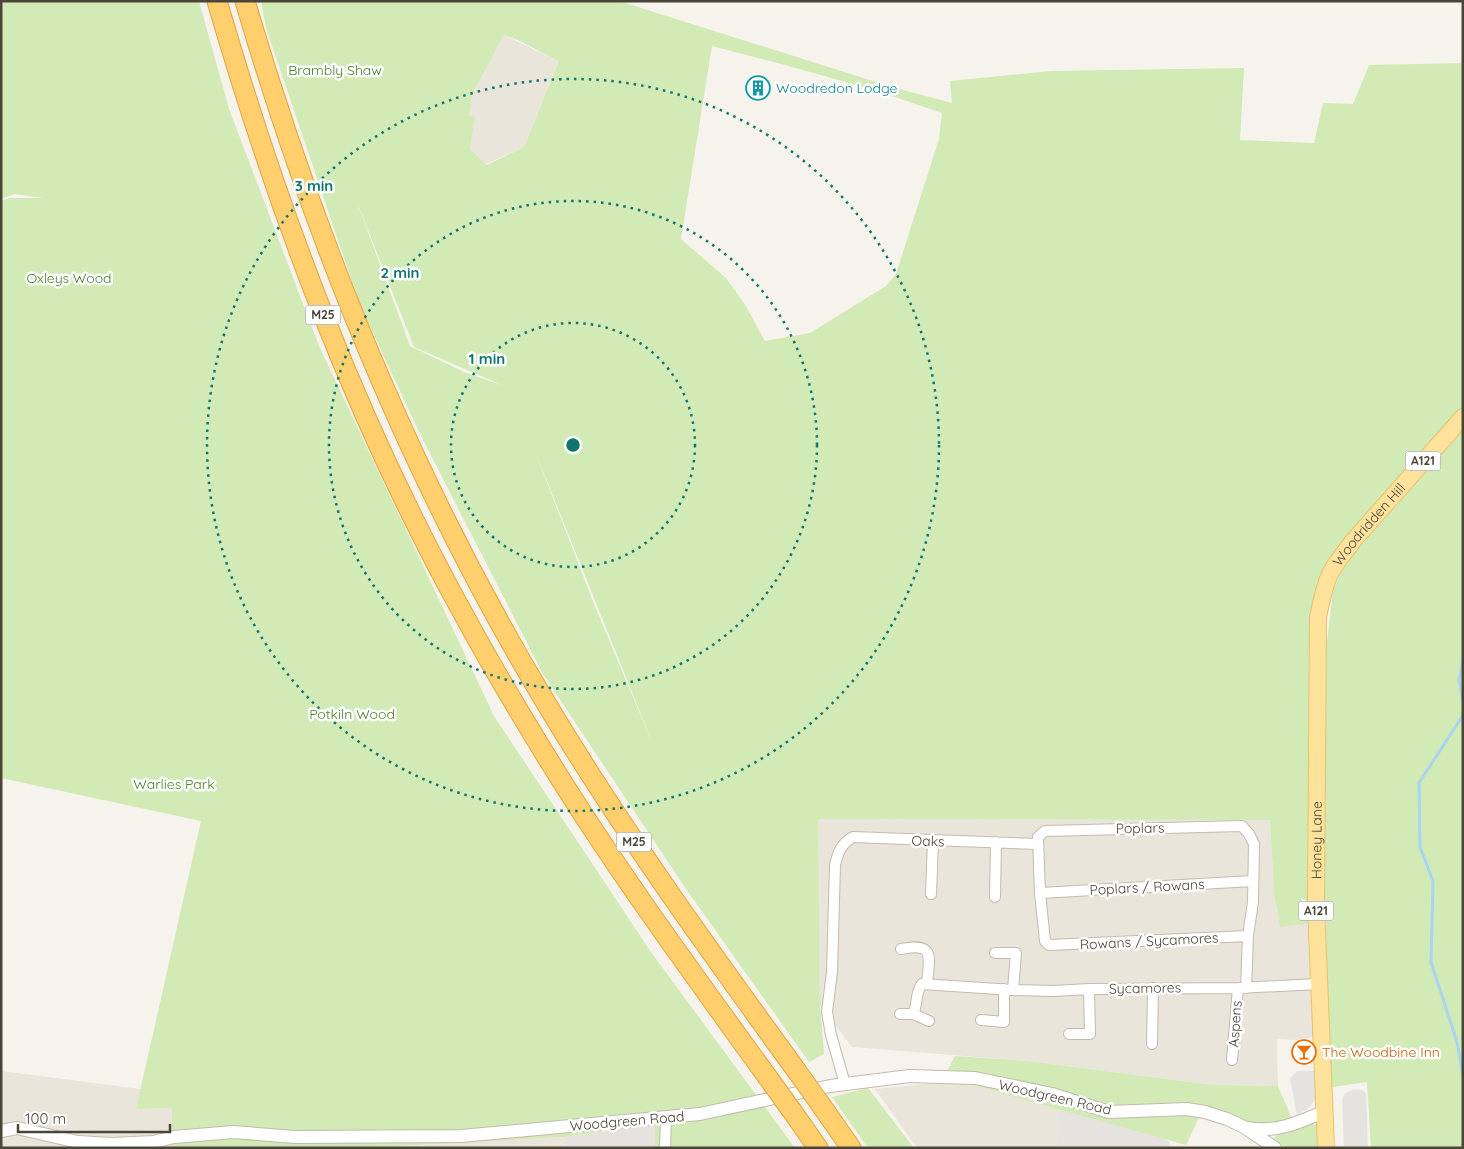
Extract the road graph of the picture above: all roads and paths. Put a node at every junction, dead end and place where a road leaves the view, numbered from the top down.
1 (217, 1) edge
2 (245, 1) edge
3 (1463, 417) edge
4 (1323, 594) joint
5 (933, 841) junction
6 (996, 842) junction
7 (1038, 844) junction
8 (1253, 881) junction
9 (1040, 892) junction
10 (931, 894) dead end
11 (995, 897) dead end
12 (1248, 936) junction
13 (901, 949) dead end
14 (995, 953) dead end
15 (927, 984) junction
16 (1318, 984) junction
17 (1153, 988) junction
18 (1242, 988) junction
19 (1089, 989) junction
20 (1009, 990) junction
21 (900, 1014) dead end
22 (913, 1014) junction
23 (981, 1020) dead end
24 (929, 1021) dead end
25 (1069, 1034) dead end
26 (1152, 1044) dead end
27 (1232, 1060) dead end
28 (845, 1084) junction
29 (1323, 1112) junction
30 (666, 1118) junction
31 (1244, 1128) junction
32 (1, 1131) edge
33 (152, 1145) edge
34 (665, 1148) edge
35 (818, 1148) edge
36 (851, 1148) edge
37 (1275, 1148) edge
38 (1326, 1148) edge

1 - 35 highway, M25, bridge
2 - 36 highway, M25, bridge
3 - 4 main road, Woodridden Hill / A121
4 - 16 main road, Honey Lane / A121
5 - 6 street, Oaks
5 - 10 street
5 - 28 street, Oaks
6 - 7 street, Oaks
6 - 11 street
7 - 8 street, Poplars
7 - 9 street
8 - 9 street, Poplars / Rowans
8 - 12 street, Aspens
9 - 12 street, Rowans / Sycamores
12 - 18 street, Aspens
13 - 15 street
14 - 20 street
15 - 20 street, Sycamores
15 - 22 street
16 - 18 street, Sycamores
16 - 29 main road, Honey Lane / A121
17 - 18 street, Sycamores
17 - 19 street, Sycamores
17 - 26 street
18 - 27 street, Aspens
19 - 20 street, Sycamores
19 - 25 street
20 - 23 street
21 - 22 street
22 - 24 street
28 - 30 street, Woodgreen Road
28 - 31 street, Woodgreen Road
29 - 31 street, Woodgreen Road
29 - 38 main road, Honey Lane / A121
30 - 33 street, Woodgreen Road
30 - 34 street
31 - 37 street, Woodgreen Road
32 - 33 street, Woodgreen Road

